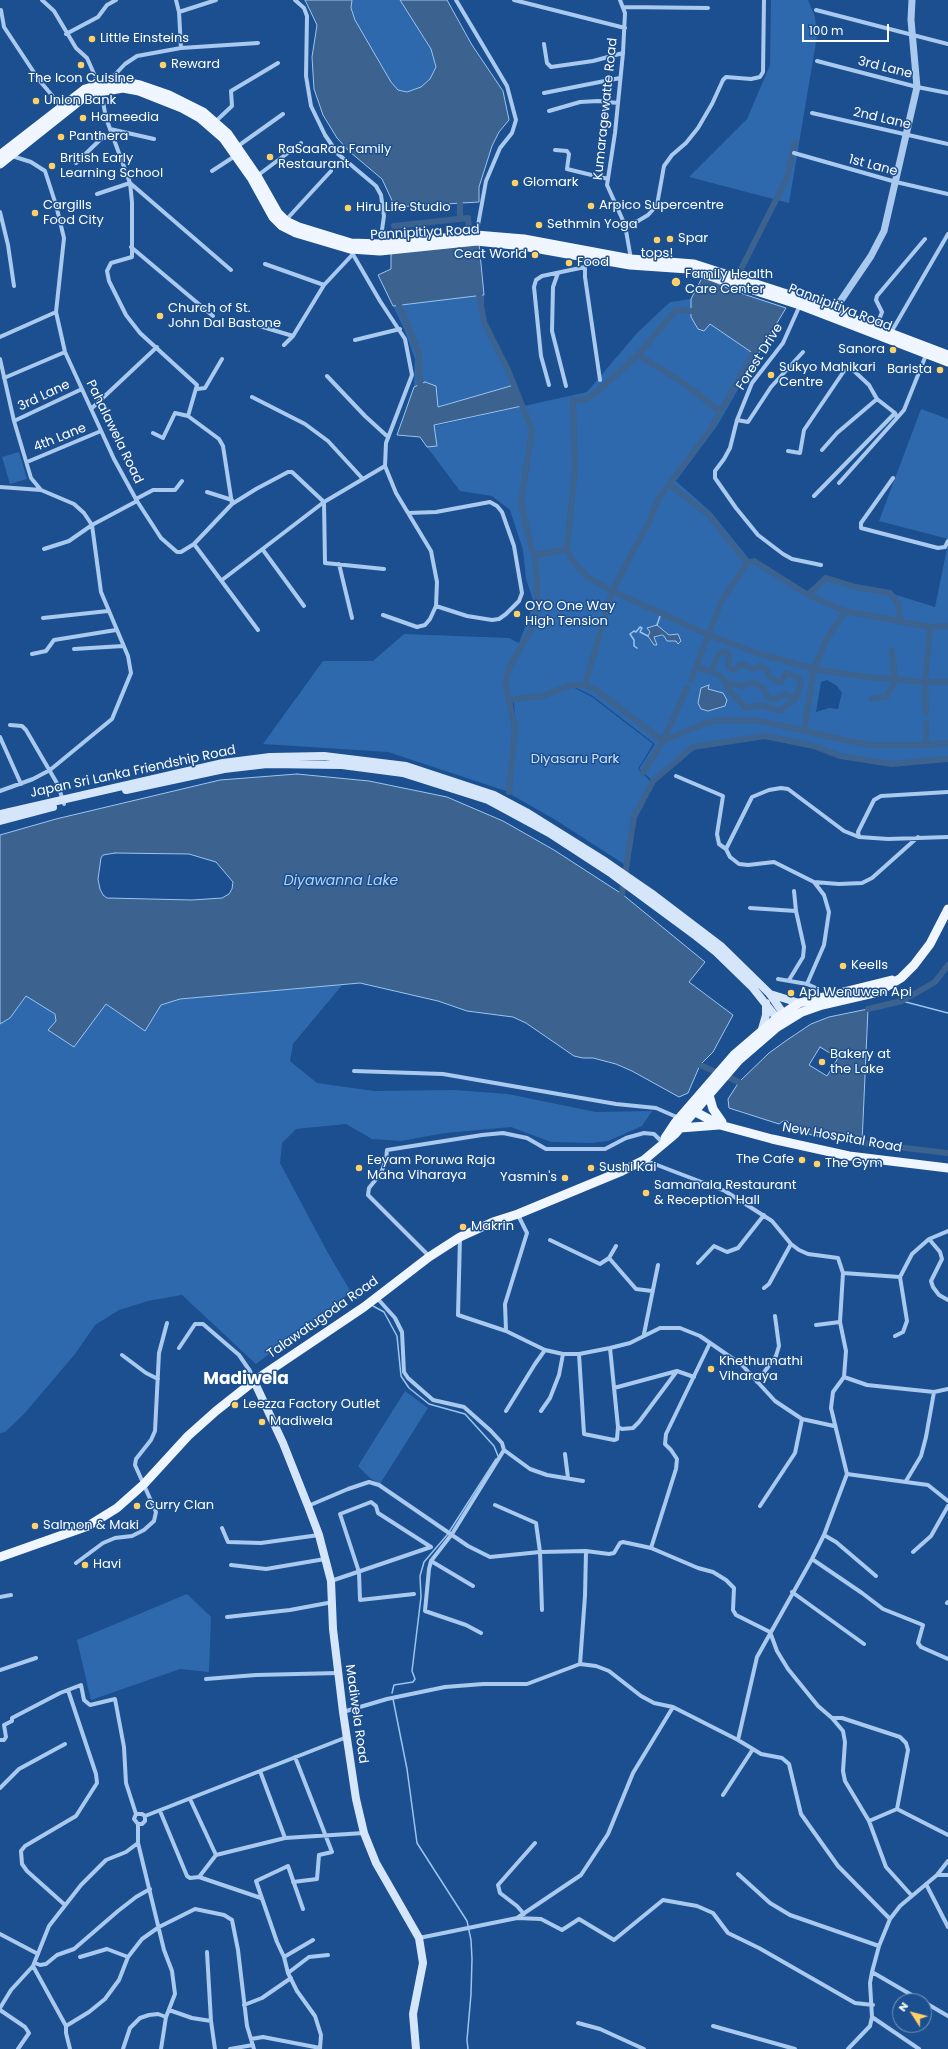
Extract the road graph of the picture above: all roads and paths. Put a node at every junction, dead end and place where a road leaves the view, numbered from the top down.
1 (42, 0) edge
2 (116, 0) edge
3 (176, 0) edge
4 (216, 0) edge
5 (295, 0) edge
6 (456, 0) edge
7 (514, 0) edge
8 (620, 0) edge
9 (764, 0) edge
10 (912, 0) edge
11 (623, 7) junction
12 (708, 8) dead end
13 (1, 10) edge
14 (816, 10) dead end
15 (179, 12) junction
16 (625, 28) junction
17 (66, 34) junction
18 (912, 35) junction
19 (258, 43) dead end
20 (544, 44) dead end
21 (948, 44) edge
22 (181, 48) junction
23 (623, 52) junction
24 (818, 61) dead end
25 (278, 63) dead end
26 (620, 78) junction
27 (103, 87) junction
28 (917, 87) junction
29 (544, 93) dead end
30 (948, 93) edge
31 (618, 103) junction
32 (61, 106) junction
33 (549, 111) dead end
34 (812, 113) dead end
35 (283, 114) dead end
36 (215, 122) junction
37 (110, 129) junction
38 (112, 134) junction
39 (906, 135) junction
40 (154, 139) dead end
41 (302, 143) dead end
42 (948, 144) edge
43 (555, 150) dead end
44 (237, 151) junction
45 (6, 153) edge
46 (794, 153) dead end
47 (76, 163) dead end
48 (0, 164) edge
49 (212, 171) dead end
50 (331, 171) dead end
51 (254, 178) junction
52 (608, 179) junction
53 (896, 182) junction
54 (130, 183) junction
55 (97, 194) dead end
56 (948, 194) edge
57 (0, 212) edge
58 (284, 223) junction
59 (625, 225) junction
60 (948, 234) edge
61 (476, 238) junction
62 (925, 240) dead end
63 (131, 247) junction
64 (380, 247) junction
65 (351, 249) junction
66 (590, 258) junction
67 (631, 262) junction
68 (265, 264) dead end
69 (585, 267) junction
70 (231, 270) dead end
71 (558, 273) junction
72 (324, 285) junction
73 (14, 286) dead end
74 (800, 305) junction
75 (56, 312) junction
76 (831, 314) junction
77 (213, 316) dead end
78 (246, 322) dead end
79 (876, 328) junction
80 (400, 329) junction
81 (889, 333) junction
82 (0, 336) edge
83 (293, 336) junction
84 (355, 340) dead end
85 (284, 345) dead end
86 (157, 347) junction
87 (65, 352) junction
88 (803, 352) dead end
89 (926, 354) junction
90 (948, 355) edge
91 (0, 359) edge
92 (222, 359) dead end
93 (948, 362) edge
94 (327, 376) dead end
95 (4, 378) junction
96 (600, 380) dead end
97 (549, 385) dead end
98 (566, 386) dead end
99 (82, 389) junction
100 (197, 389) junction
101 (252, 397) dead end
102 (877, 399) junction
103 (91, 409) junction
104 (188, 416) junction
105 (896, 416) junction
106 (737, 420) junction
107 (14, 421) junction
108 (101, 432) junction
109 (153, 433) dead end
110 (388, 437) junction
111 (822, 450) dead end
112 (788, 451) dead end
113 (27, 462) junction
114 (385, 466) junction
115 (362, 478) junction
116 (893, 478) dead end
117 (182, 481) dead end
118 (839, 483) dead end
119 (0, 487) edge
120 (40, 490) junction
121 (207, 492) dead end
122 (814, 496) dead end
123 (136, 500) junction
124 (232, 502) junction
125 (324, 502) junction
126 (408, 512) junction
127 (92, 525) junction
128 (948, 541) edge
129 (194, 544) junction
130 (44, 549) dead end
131 (263, 550) junction
132 (339, 564) junction
133 (821, 565) dead end
134 (384, 569) dead end
135 (222, 580) junction
136 (304, 606) dead end
137 (436, 606) junction
138 (108, 611) junction
139 (383, 615) dead end
140 (43, 618) dead end
141 (352, 618) dead end
142 (116, 630) junction
143 (258, 630) dead end
144 (123, 646) junction
145 (74, 649) dead end
146 (32, 654) dead end
147 (10, 725) dead end
148 (0, 737) edge
149 (50, 770) junction
150 (676, 776) dead end
151 (21, 784) junction
152 (0, 791) edge
153 (948, 792) edge
154 (63, 802) junction
155 (0, 814) edge
156 (0, 821) edge
157 (948, 836) edge
158 (859, 837) junction
159 (918, 837) junction
160 (726, 849) junction
161 (814, 882) junction
162 (631, 884) junction
163 (794, 892) dead end
164 (750, 908) dead end
165 (948, 909) edge
166 (796, 911) junction
167 (901, 978) junction
168 (778, 979) dead end
169 (789, 980) junction
170 (807, 984) junction
171 (770, 994) junction
172 (821, 997) junction
173 (766, 1002) junction
174 (799, 1003) junction
175 (783, 1019) junction
176 (762, 1029) junction
177 (736, 1058) junction
178 (354, 1071) dead end
179 (716, 1081) junction
180 (708, 1095) junction
181 (693, 1107) junction
182 (679, 1118) junction
183 (721, 1123) junction
184 (680, 1128) junction
185 (663, 1143) junction
186 (644, 1160) junction
187 (948, 1168) edge
188 (518, 1214) junction
189 (764, 1216) junction
190 (948, 1231) edge
191 (460, 1237) junction
192 (929, 1239) junction
193 (550, 1240) dead end
194 (791, 1244) junction
195 (616, 1246) dead end
196 (429, 1257) junction
197 (609, 1258) junction
198 (698, 1263) dead end
199 (658, 1265) dead end
200 (843, 1273) junction
201 (900, 1277) junction
202 (764, 1288) dead end
203 (652, 1291) junction
204 (376, 1298) junction
205 (948, 1300) edge
206 (775, 1316) dead end
207 (840, 1322) junction
208 (167, 1323) dead end
209 (816, 1325) dead end
210 (506, 1331) junction
211 (644, 1334) junction
212 (896, 1336) dead end
213 (710, 1343) junction
214 (179, 1348) dead end
215 (610, 1348) junction
216 (545, 1350) junction
217 (562, 1354) junction
218 (579, 1354) junction
219 (122, 1355) dead end
220 (677, 1371) junction
221 (694, 1377) junction
222 (844, 1377) junction
223 (158, 1379) junction
224 (254, 1381) junction
225 (757, 1382) junction
226 (614, 1388) junction
227 (948, 1389) edge
228 (934, 1392) junction
229 (506, 1411) dead end
230 (541, 1411) dead end
231 (802, 1419) junction
232 (834, 1426) junction
233 (618, 1427) junction
234 (504, 1450) junction
235 (565, 1454) dead end
236 (847, 1474) junction
237 (568, 1478) junction
238 (583, 1481) dead end
239 (906, 1481) junction
240 (144, 1484) junction
241 (948, 1501) edge
242 (496, 1505) dead end
243 (308, 1506) junction
244 (760, 1506) dead end
245 (948, 1506) edge
246 (222, 1528) dead end
247 (451, 1534) junction
248 (319, 1535) junction
249 (824, 1535) junction
250 (651, 1548) junction
251 (586, 1551) junction
252 (540, 1552) junction
253 (913, 1552) dead end
254 (0, 1557) edge
255 (325, 1559) junction
256 (812, 1559) junction
257 (431, 1561) junction
258 (76, 1564) dead end
259 (231, 1565) dead end
260 (359, 1572) junction
261 (876, 1576) dead end
262 (331, 1581) junction
263 (473, 1586) dead end
264 (792, 1592) junction
265 (414, 1594) dead end
266 (11, 1595) dead end
267 (0, 1597) edge
268 (333, 1602) junction
269 (542, 1610) dead end
270 (227, 1617) dead end
271 (770, 1632) junction
272 (481, 1633) dead end
273 (864, 1644) dead end
274 (36, 1658) dead end
275 (948, 1659) edge
276 (580, 1664) junction
277 (0, 1670) edge
278 (338, 1673) junction
279 (206, 1679) dead end
280 (68, 1690) junction
281 (673, 1707) junction
282 (343, 1712) junction
283 (832, 1718) junction
284 (347, 1737) junction
285 (0, 1740) edge
286 (738, 1740) junction
287 (65, 1744) dead end
288 (753, 1749) junction
289 (295, 1758) junction
290 (260, 1771) junction
291 (0, 1788) edge
292 (723, 1795) dead end
293 (190, 1798) junction
294 (896, 1809) junction
295 (160, 1811) junction
296 (136, 1814) junction
297 (145, 1816) junction
298 (869, 1821) junction
299 (138, 1824) junction
300 (364, 1833) junction
301 (948, 1835) edge
302 (325, 1837) junction
303 (285, 1838) junction
304 (138, 1842) junction
305 (535, 1843) dead end
306 (216, 1855) junction
307 (948, 1861) edge
308 (738, 1874) dead end
309 (937, 1875) junction
310 (948, 1875) edge
311 (199, 1877) junction
312 (293, 1882) junction
313 (926, 1884) junction
314 (150, 1889) junction
315 (912, 1896) junction
316 (261, 1898) junction
317 (65, 1905) junction
318 (303, 1909) dead end
319 (524, 1914) junction
320 (948, 1916) edge
321 (517, 1918) junction
322 (890, 1919) junction
323 (944, 1919) junction
324 (159, 1927) junction
325 (948, 1927) edge
326 (0, 1934) edge
327 (419, 1938) junction
328 (313, 1940) dead end
329 (879, 1946) junction
330 (207, 1952) dead end
331 (38, 1954) junction
332 (328, 1954) dead end
333 (80, 1957) dead end
334 (128, 1957) junction
335 (284, 1957) junction
336 (34, 1965) junction
337 (872, 1972) junction
338 (288, 1973) junction
339 (291, 1978) junction
340 (908, 1993) edge
341 (244, 2005) junction
342 (873, 2005) junction
343 (932, 2007) edge
344 (0, 2009) edge
345 (169, 2010) junction
346 (948, 2016) edge
347 (166, 2017) junction
348 (872, 2017) junction
349 (211, 2021) junction
350 (578, 2023) dead end
351 (66, 2026) junction
352 (713, 2026) dead end
353 (251, 2039) junction
354 (253, 2047) edge
355 (320, 2048) edge
356 (18, 2049) edge
357 (70, 2049) edge
358 (123, 2049) edge
359 (162, 2049) edge
360 (215, 2049) edge
361 (230, 2049) edge
362 (416, 2049) edge
363 (644, 2049) edge
364 (795, 2049) edge
365 (848, 2049) edge
366 (919, 2049) edge

1 - 17 street
2 - 17 street
3 - 15 street
4 - 15 street
5 - 64 street
6 - 61 street
7 - 16 street
8 - 11 street, Kumaragewatte Road
9 - 59 street
10 - 18 street
11 - 12 street
11 - 16 street, Kumaragewatte Road
13 - 32 street
14 - 18 street
15 - 22 street
16 - 23 street, Kumaragewatte Road
17 - 27 street
18 - 21 street
18 - 28 street
19 - 22 street
20 - 23 street
22 - 27 street
23 - 26 street, Kumaragewatte Road
24 - 28 street, 3rd Lane
25 - 36 street
26 - 29 street
26 - 31 street, Kumaragewatte Road
27 - 32 main road, Pannipitiya Road
27 - 36 main road, Pannipitiya Road
27 - 37 street
27 - 44 main road, Pannipitiya Road
27 - 45 main road, Pannipitiya Road
28 - 30 street, 3rd Lane
28 - 39 street
31 - 33 street
31 - 52 street, Kumaragewatte Road
32 - 45 main road, Pannipitiya Road
34 - 39 street, 2nd Lane
35 - 44 street
36 - 44 main road, Pannipitiya Road
37 - 38 street
37 - 40 street
38 - 47 street
38 - 54 street
39 - 42 street, 2nd Lane
39 - 53 street
41 - 51 street
43 - 52 street
44 - 49 street
44 - 51 main road, Pannipitiya Road
45 - 48 main road, Pannipitiya Road
45 - 75 street, Pahalawela Road
46 - 53 street, 1st Lane
50 - 58 street
51 - 58 main road, Pannipitiya Road
52 - 59 street, Kumaragewatte Road
53 - 56 street, 1st Lane
53 - 76 street
54 - 55 street
54 - 63 street
54 - 70 street
57 - 73 street
58 - 65 main road, Pannipitiya Road
59 - 67 street, Kumaragewatte Road
60 - 81 street
61 - 64 main road, Pannipitiya Road
61 - 66 main road, Pannipitiya Road
61 - 67 main road, Pannipitiya Road
62 - 79 street
63 - 77 street
63 - 86 street
64 - 65 main road, Pannipitiya Road
65 - 72 street
65 - 80 street
66 - 67 main road, Pannipitiya Road
66 - 69 street
67 - 74 main road, Pannipitiya Road
67 - 76 main road, Pannipitiya Road
68 - 72 street
69 - 71 street
69 - 96 street
71 - 97 street
71 - 98 street
72 - 83 street
74 - 76 main road, Pannipitiya Road
74 - 106 street, Forest Drive
75 - 82 street
75 - 87 street, Pahalawela Road
76 - 79 main road, Pannipitiya Road
76 - 89 main road, Pannipitiya Road
78 - 83 street
79 - 81 main road, Pannipitiya Road
80 - 84 street
80 - 110 street
81 - 90 main road, Pannipitiya Road
83 - 85 street
86 - 100 street
86 - 103 street
87 - 95 street
87 - 99 street, Pahalawela Road
88 - 106 street, Forest Drive
89 - 93 main road, Pannipitiya Road
89 - 105 street
91 - 95 street
92 - 100 street
94 - 110 street
95 - 107 street
99 - 103 street, Pahalawela Road
99 - 107 street, 3rd Lane
100 - 104 street
101 - 115 street
102 - 105 street
102 - 111 street
102 - 112 street
103 - 108 street, Pahalawela Road
104 - 109 street
104 - 124 street
105 - 118 street
105 - 122 street
106 - 133 street, Forest Drive
107 - 113 street
108 - 113 street, 4th Lane
108 - 123 street, Pahalawela Road
110 - 114 street
113 - 120 street
114 - 115 street
114 - 126 street
115 - 125 street
116 - 128 street
117 - 123 street
119 - 120 street
120 - 127 street
121 - 124 street
123 - 127 street
123 - 129 street, Pahalawela Road
124 - 125 street, Pahalawela Road
124 - 129 street, Pahalawela Road
125 - 131 street
125 - 132 street
126 - 137 street
126 - 137 street
127 - 130 street
127 - 138 street
129 - 135 street
131 - 135 street
131 - 136 street
132 - 134 street
132 - 141 street
135 - 143 street
137 - 139 street
138 - 140 street
138 - 142 street
142 - 144 street
142 - 146 street
144 - 145 street
144 - 149 street
147 - 149 street
148 - 151 street
149 - 151 street
149 - 154 street
150 - 160 street
151 - 152 street
153 - 158 street
154 - 155 main road, Japan Sri Lanka Friendship Road
154 - 156 main road, Japan Sri Lanka Friendship Road
154 - 162 main road, Japan Sri Lanka Friendship Road
157 - 159 street
158 - 159 street
158 - 160 street
159 - 161 street
160 - 161 street
161 - 170 street
162 - 171 main road, Japan Sri Lanka Friendship Road
162 - 173 main road, Japan Sri Lanka Friendship Road
163 - 166 street
164 - 166 street
165 - 167 main road, Talawatugoda Road
166 - 169 street
167 - 172 main road, Talawatugoda Road
167 - 175 main road, Talawatugoda Road
168 - 169 street
169 - 170 street
170 - 172 street
171 - 174 main road
171 - 175 main road, Japan Sri Lanka Friendship Road
172 - 174 main road, Talawatugoda Road
173 - 175 main road, Japan Sri Lanka Friendship Road
173 - 176 main road
174 - 175 main road, Talawatugoda Road
175 - 176 main road, Talawatugoda Road
175 - 177 main road, Talawatugoda Road
176 - 177 main road, Talawatugoda Road
177 - 179 main road, Talawatugoda Road
178 - 182 street
179 - 180 main road, Talawatugoda Road
179 - 181 main road, Talawatugoda Road
180 - 181 main road, Talawatugoda Road
180 - 183 main road
181 - 182 main road, Talawatugoda Road
181 - 183 main road, New Hospital Road
181 - 184 main road, Talawatugoda Road
182 - 185 main road, Talawatugoda Road
183 - 184 main road
183 - 187 main road, New Hospital Road
184 - 185 main road, Talawatugoda Road
185 - 186 main road, Talawatugoda Road
185 - 196 street
186 - 188 main road, Talawatugoda Road
186 - 189 street
188 - 191 main road, Talawatugoda Road
188 - 210 street
189 - 194 street
189 - 198 street
190 - 192 street
191 - 196 main road, Talawatugoda Road
191 - 210 street
192 - 201 street
192 - 205 street
193 - 197 street
194 - 200 street
194 - 202 street
195 - 197 street
196 - 204 main road, Talawatugoda Road
197 - 203 street
199 - 203 street
200 - 201 street
200 - 207 street
201 - 212 street
203 - 211 street
204 - 224 main road, Talawatugoda Road
204 - 234 street
206 - 225 street
207 - 209 street
207 - 222 street
208 - 223 street
210 - 216 street
211 - 213 street
211 - 215 street
213 - 221 street
213 - 225 street
214 - 224 street
215 - 218 street
215 - 226 street
216 - 217 street
216 - 229 street
217 - 218 street
217 - 230 street
218 - 233 street
219 - 223 street
220 - 221 street
220 - 226 street
220 - 233 street
221 - 250 street
222 - 228 street
222 - 232 street
223 - 240 street
224 - 240 main road, Talawatugoda Road
224 - 243 main road, Madiwela Road
225 - 231 street
226 - 233 street
227 - 228 street
228 - 239 street
231 - 232 street
231 - 244 street
232 - 236 street
234 - 237 street
234 - 247 street
235 - 237 street
236 - 239 street
236 - 249 street
237 - 238 street
239 - 241 street
240 - 254 main road, Talawatugoda Road
240 - 258 street
242 - 252 street
243 - 247 street
243 - 248 main road, Madiwela Road
245 - 253 street
246 - 248 street
247 - 252 street
247 - 257 street
248 - 255 main road, Madiwela Road
249 - 256 street
249 - 261 street
250 - 251 street
250 - 271 street
251 - 252 street
251 - 276 street
252 - 269 street
255 - 259 street
255 - 262 main road, Madiwela Road
256 - 264 street
256 - 275 street
257 - 263 street
257 - 272 street
260 - 260 street
260 - 262 street
260 - 265 street
262 - 268 main road, Madiwela Road
264 - 271 street
264 - 273 street
266 - 267 street
268 - 270 street
268 - 278 main road, Madiwela Road
271 - 283 street
271 - 286 street
274 - 277 street
276 - 281 street
276 - 282 street
278 - 279 street
278 - 282 main road, Madiwela Road
280 - 285 street
280 - 296 street
280 - 317 street
281 - 286 street
281 - 319 street
282 - 284 main road, Madiwela Road
283 - 294 street
283 - 298 street
284 - 289 street
284 - 300 main road, Madiwela Road
286 - 288 street
287 - 291 street
288 - 292 street
288 - 322 street
289 - 290 street
289 - 302 street
290 - 293 street
290 - 303 street
293 - 295 street
293 - 306 street
294 - 298 street
294 - 301 street
295 - 297 street
295 - 311 street
296 - 297 street
296 - 299 street
297 - 299 street
298 - 315 street
299 - 304 street
300 - 302 street
300 - 327 main road, Madiwela Road
302 - 303 street
302 - 312 street
303 - 306 street
304 - 314 street
304 - 317 street
305 - 319 street
306 - 311 street
307 - 309 street
308 - 329 street
309 - 310 street
309 - 313 street
311 - 316 street
312 - 316 street
312 - 318 street
313 - 315 street
313 - 323 street
314 - 324 street
314 - 336 street
315 - 322 street
316 - 335 street
317 - 331 street
319 - 321 street
320 - 323 street
321 - 327 street
321 - 342 street
322 - 329 street
323 - 325 street
324 - 334 street
324 - 341 street
324 - 345 street
326 - 331 street
327 - 362 main road, Madiwela Road
328 - 335 street
329 - 337 street
330 - 349 street
331 - 336 street
332 - 338 street
333 - 334 street
334 - 351 street
335 - 338 street
336 - 344 street
336 - 351 street
337 - 340 street
337 - 342 street
338 - 339 street
339 - 341 street
339 - 355 street
341 - 353 street
342 - 348 street
343 - 346 street
344 - 356 street
345 - 347 street
345 - 349 street
347 - 358 street
347 - 359 street
348 - 365 street
348 - 366 street
349 - 360 street
350 - 363 street
351 - 357 street
352 - 364 street
353 - 354 street
353 - 355 street
354 - 361 street

